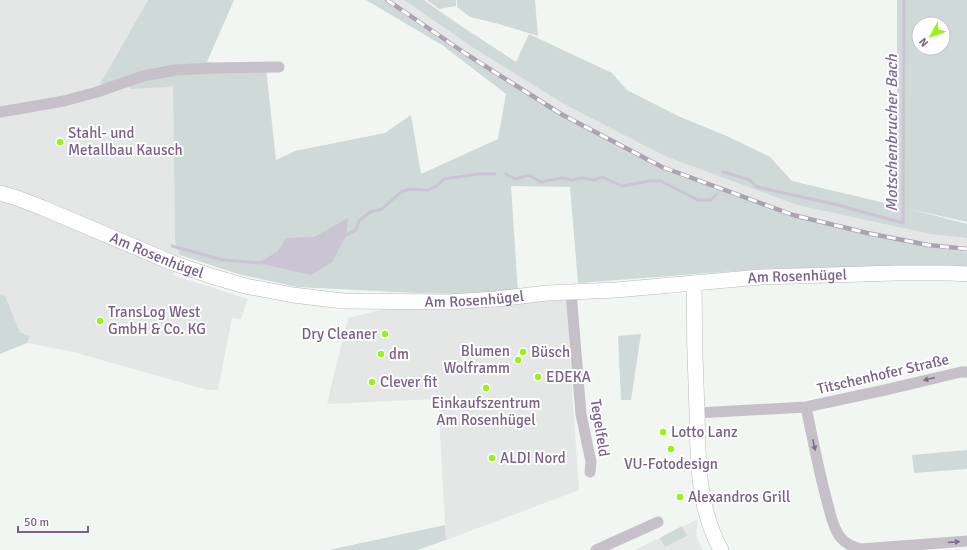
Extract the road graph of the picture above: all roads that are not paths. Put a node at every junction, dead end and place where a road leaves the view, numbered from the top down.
1 (279, 67) dead end
2 (0, 112) edge
3 (0, 192) edge
4 (967, 274) edge
5 (694, 283) junction
6 (571, 292) junction
7 (967, 372) edge
8 (806, 407) junction
9 (697, 413) junction
10 (590, 472) dead end
11 (658, 522) dead end
12 (967, 541) edge
13 (596, 550) edge
14 (721, 550) edge

1 - 2 street
3 - 6 street, Am Rosenhügel
4 - 5 street, Am Rosenhügel
5 - 6 street, Am Rosenhügel
5 - 9 street
6 - 10 street, Tegelfeld
7 -> 8 street, Titschenhofer Straße
8 - 9 street, Titschenhofer Straße
8 -> 12 street, Titschenhofer Straße
9 - 14 street
11 - 13 street

